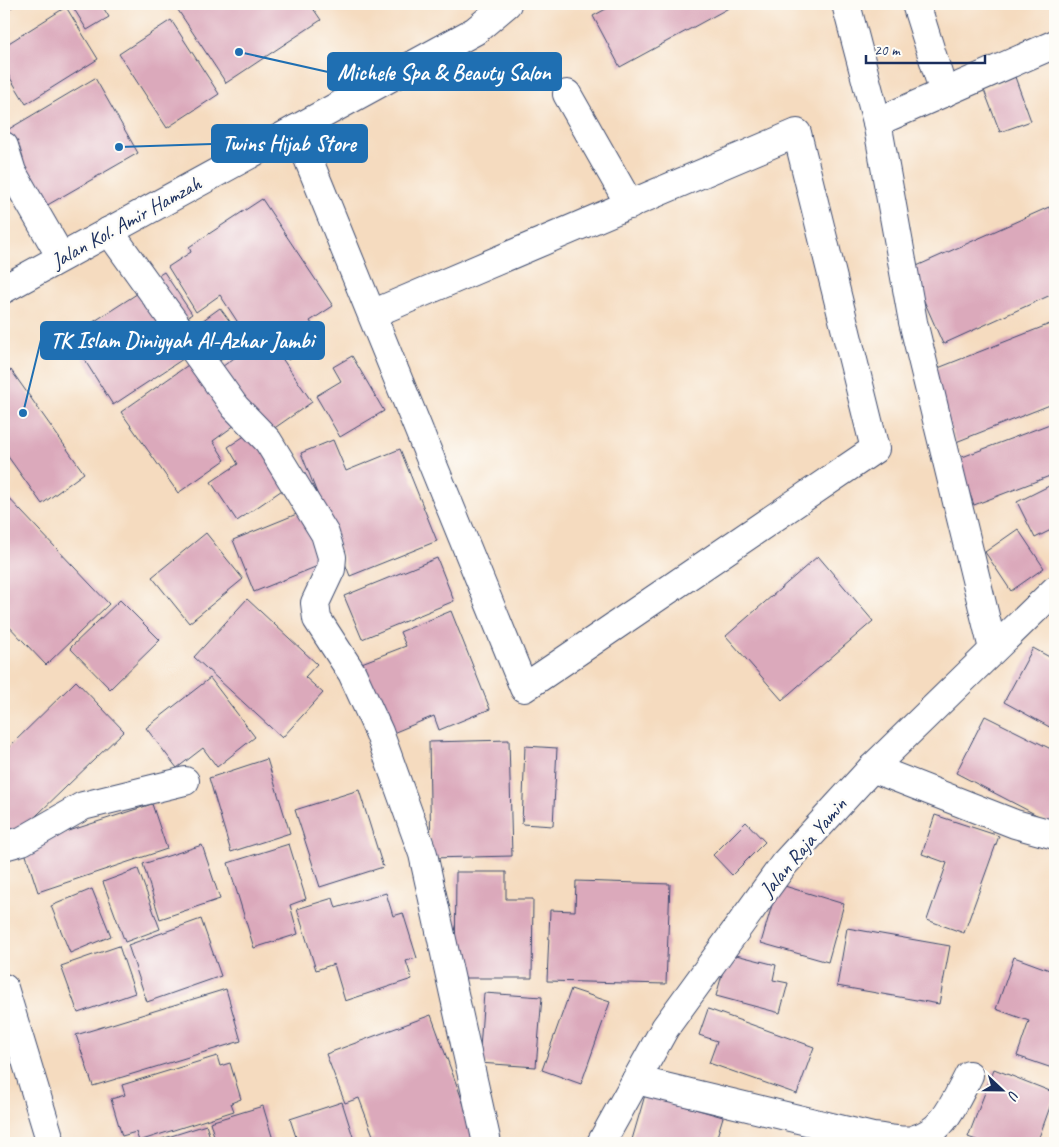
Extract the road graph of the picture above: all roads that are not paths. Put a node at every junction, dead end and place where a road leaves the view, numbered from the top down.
1 (507, 4) edge
2 (846, 4) edge
3 (916, 4) edge
4 (1055, 44) edge
5 (944, 93) junction
6 (567, 94) dead end
7 (877, 122) junction
8 (296, 129) junction
9 (4, 146) edge
10 (630, 205) junction
11 (109, 231) junction
12 (61, 257) junction
13 (4, 289) edge
14 (372, 314) junction
15 (1055, 590) edge
16 (993, 649) junction
17 (872, 768) junction
18 (185, 781) dead end
19 (1055, 835) edge
20 (4, 846) edge
21 (4, 988) edge
22 (969, 1075) dead end
23 (636, 1080) junction
24 (51, 1143) edge
25 (487, 1143) edge
26 (601, 1143) edge

1 - 8 street, Jalan Kol. Amir Hamzah
2 - 7 street
3 - 5 street
4 - 5 street
5 - 7 street
6 - 10 street
7 - 16 street
8 - 11 street, Jalan Kol. Amir Hamzah
8 - 14 street
9 - 12 street
10 - 14 street
10 - 14 street
11 - 12 street, Jalan Kol. Amir Hamzah
11 - 25 street
12 - 13 street, Jalan Kol. Amir Hamzah
15 - 16 street, Jalan Raja Yamin
16 - 17 street, Jalan Raja Yamin
17 - 19 street
17 - 23 street, Jalan Raja Yamin
18 - 20 street
21 - 24 street
22 - 23 street
23 - 26 street, Jalan Raja Yamin

